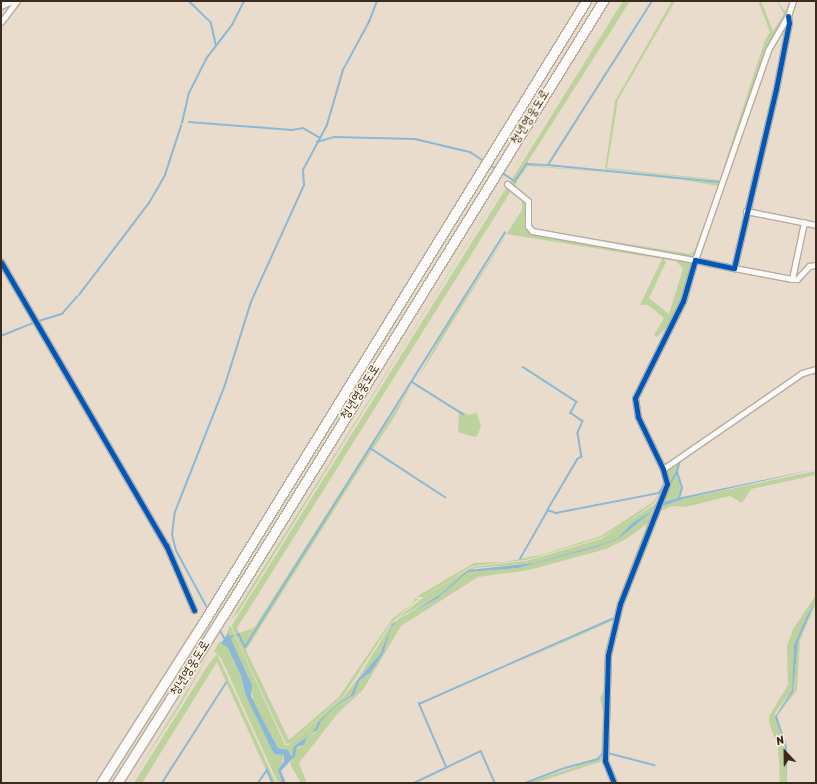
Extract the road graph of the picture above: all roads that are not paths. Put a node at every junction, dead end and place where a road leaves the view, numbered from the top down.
1 (10, 1) edge
2 (17, 1) edge
3 (586, 1) edge
4 (602, 1) edge
5 (793, 1) edge
6 (1, 5) edge
7 (788, 16) junction
8 (1, 22) edge
9 (507, 184) dead end
10 (746, 211) junction
11 (804, 222) junction
12 (816, 225) edge
13 (695, 260) junction
14 (1, 262) edge
15 (816, 265) edge
16 (734, 268) junction
17 (792, 279) junction
18 (816, 369) edge
19 (663, 468) junction
20 (194, 610) dead end
21 (101, 783) edge
22 (117, 783) edge
23 (614, 783) edge

1 - 6 main road
2 - 8 street
3 - 21 highway, 청년영웅도로
4 - 22 highway, 청년영웅도로
5 - 7 street
7 - 10 street
7 - 13 street
9 - 13 street
10 - 11 street
10 - 16 street
11 - 12 street
11 - 17 street
13 - 16 street
13 - 19 street
14 - 20 street
15 - 17 street
16 - 17 street
18 - 19 street
19 - 23 street

